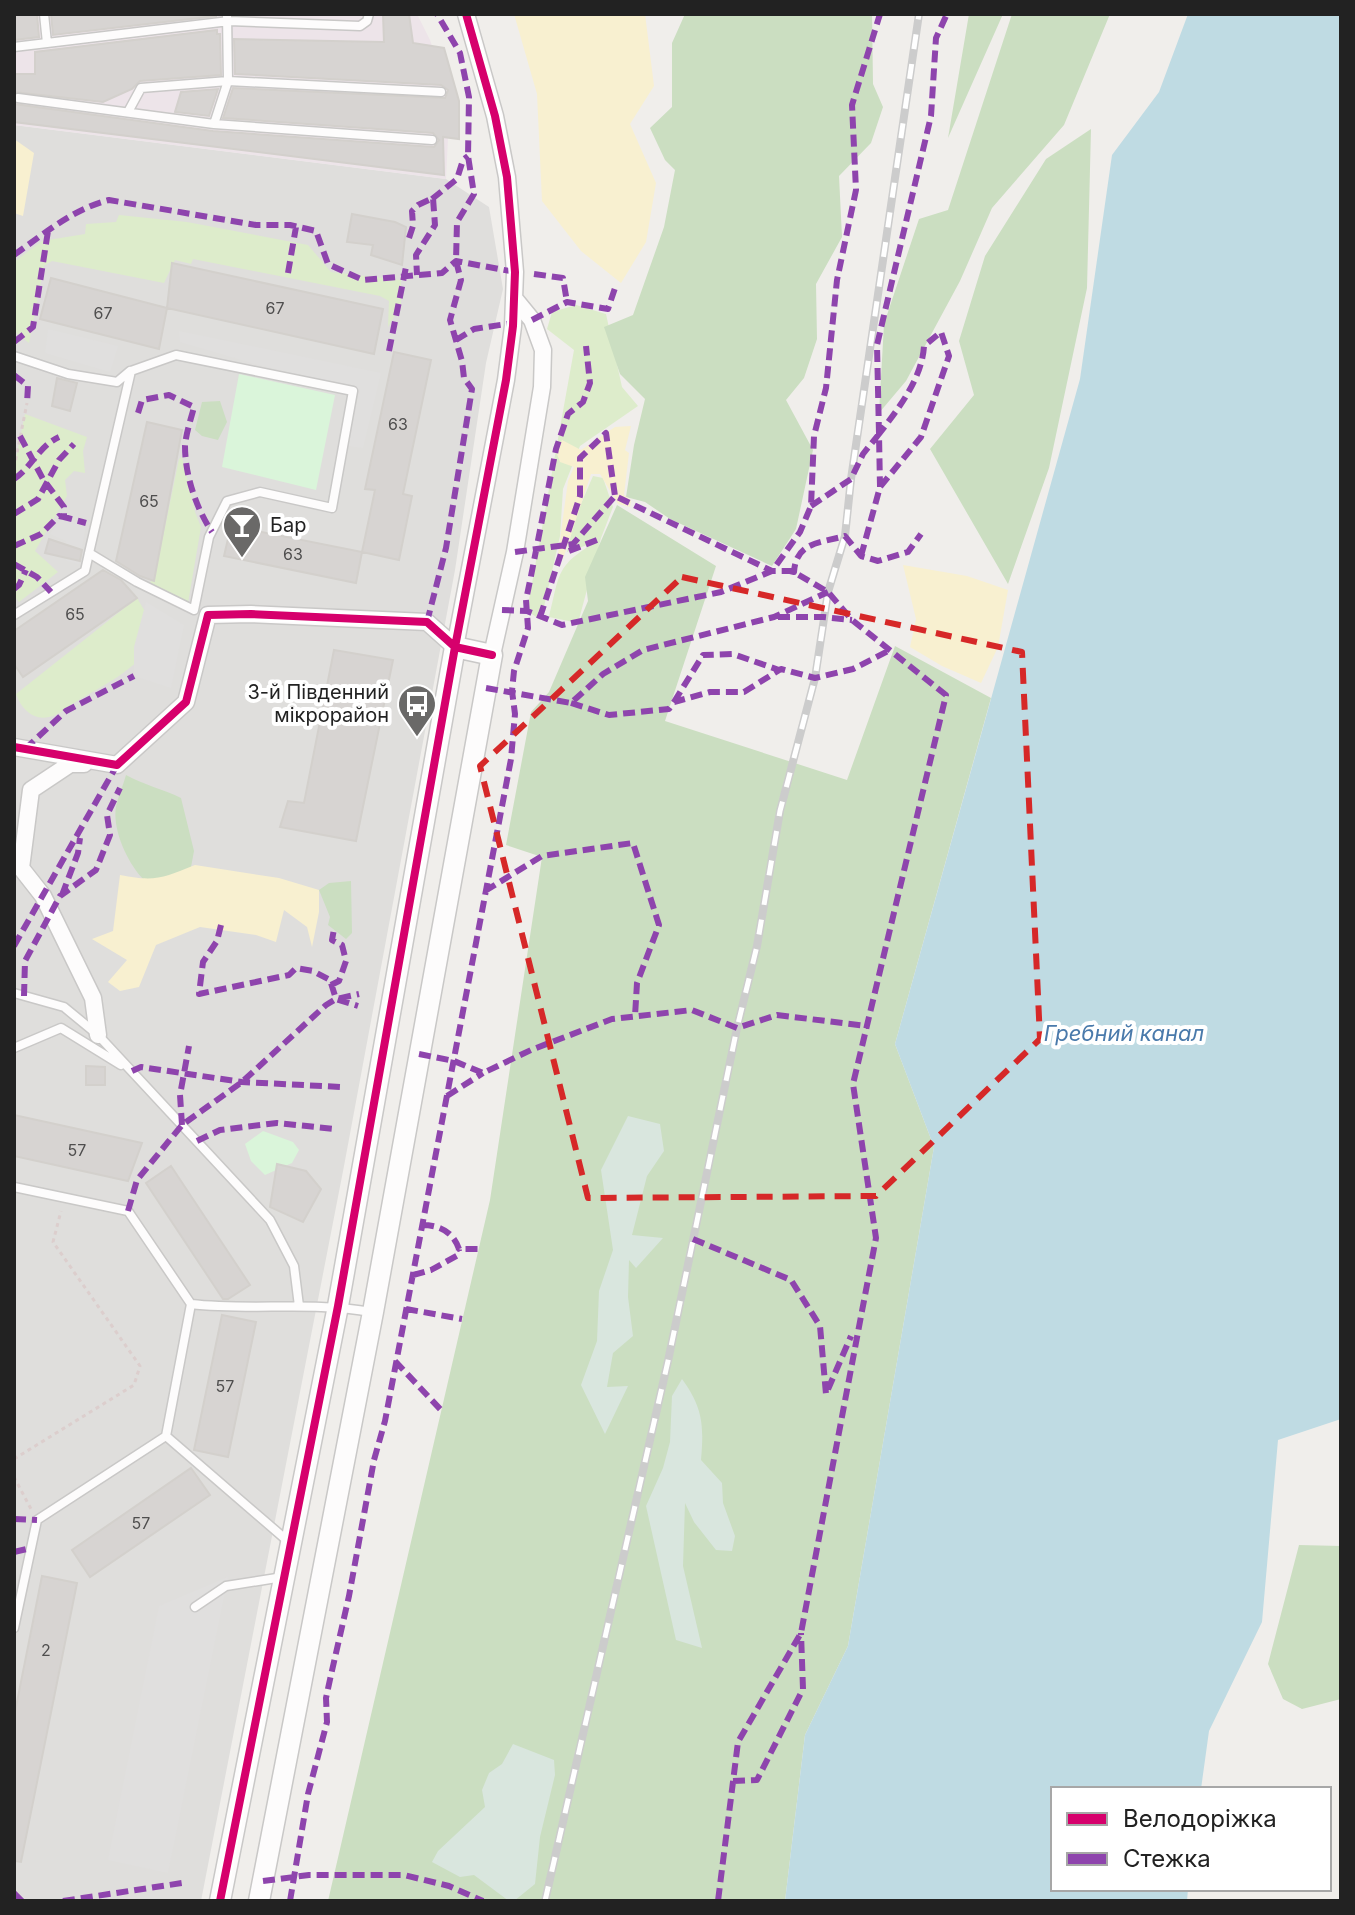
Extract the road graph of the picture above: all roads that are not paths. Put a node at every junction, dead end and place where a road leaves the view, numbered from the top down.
1 (44, 14) edge
2 (369, 14) edge
3 (466, 14) edge
4 (228, 18) edge
5 (47, 43) junction
6 (14, 47) edge
7 (228, 81) junction
8 (441, 92) dead end
9 (18, 98) dead end
10 (128, 112) junction
11 (214, 124) junction
12 (432, 140) dead end
13 (514, 298) junction
14 (14, 356) edge
15 (131, 371) junction
16 (89, 553) junction
17 (201, 613) junction
18 (14, 615) edge
19 (455, 647) junction
20 (492, 655) junction
21 (14, 747) edge
22 (117, 765) junction
23 (14, 993) edge
24 (98, 1035) junction
25 (14, 1048) edge
26 (132, 1071) junction
27 (14, 1187) edge
28 (191, 1304) junction
29 (299, 1306) junction
30 (338, 1306) junction
31 (373, 1312) junction
32 (166, 1436) junction
33 (291, 1544) junction
34 (284, 1577) junction
35 (195, 1607) dead end
36 (14, 1628) edge
37 (220, 1901) edge
38 (259, 1901) edge

1 - 5 lane
2 - 4 lane
3 - 13 street
4 - 5 lane
4 - 7 lane
5 - 6 lane
7 - 8 lane
7 - 10 lane
7 - 11 lane
9 - 10 lane
10 - 11 lane
11 - 12 lane
13 - 19 street
13 - 20 street
14 - 15 lane
15 - 16 lane
15 - 17 lane
16 - 17 lane
16 - 18 lane
17 - 19 street
17 - 22 street
19 - 20 street
19 - 30 street
20 - 31 street
21 - 22 street
22 - 24 street
23 - 24 lane
24 - 26 lane
25 - 26 lane
26 - 29 lane
27 - 28 lane
28 - 29 lane
28 - 32 lane
29 - 30 lane
30 - 31 lane
30 - 33 street
31 - 38 street
32 - 33 lane
32 - 36 lane
33 - 34 street
34 - 35 lane
34 - 37 street

